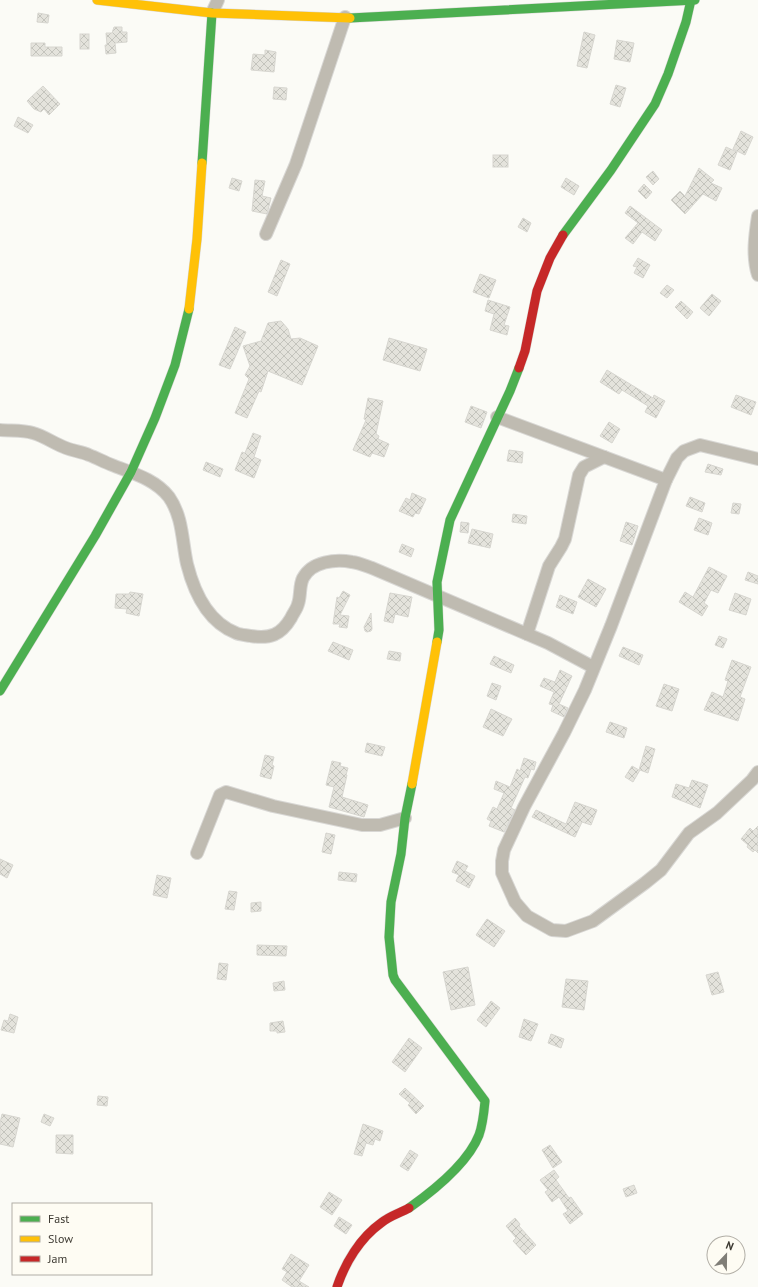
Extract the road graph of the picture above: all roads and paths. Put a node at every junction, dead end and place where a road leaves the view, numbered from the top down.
1 (97, 0) edge
2 (218, 0) edge
3 (691, 0) edge
4 (695, 0) edge
5 (664, 1) edge
6 (545, 4) edge
7 (212, 13) junction
8 (345, 17) junction
9 (758, 216) edge
10 (266, 234) dead end
11 (758, 275) edge
12 (497, 417) junction
13 (0, 430) edge
14 (604, 457) junction
15 (758, 459) edge
16 (131, 472) junction
17 (666, 480) junction
18 (438, 596) junction
19 (527, 634) junction
20 (594, 667) junction
21 (0, 692) edge
22 (758, 772) edge
23 (405, 818) junction
24 (197, 853) dead end
25 (337, 1287) edge

1 - 7 street
2 - 7 street
3 - 4 street
3 - 5 street
3 - 12 street
5 - 6 street
6 - 8 street
7 - 8 street
7 - 16 street
8 - 10 street
9 - 11 street
12 - 14 street
12 - 18 street
13 - 16 street
14 - 17 street
14 - 19 street
15 - 17 street
16 - 18 street
16 - 21 street
17 - 20 street
18 - 19 street
18 - 23 street
19 - 20 street
20 - 22 street
23 - 24 street
23 - 25 street

